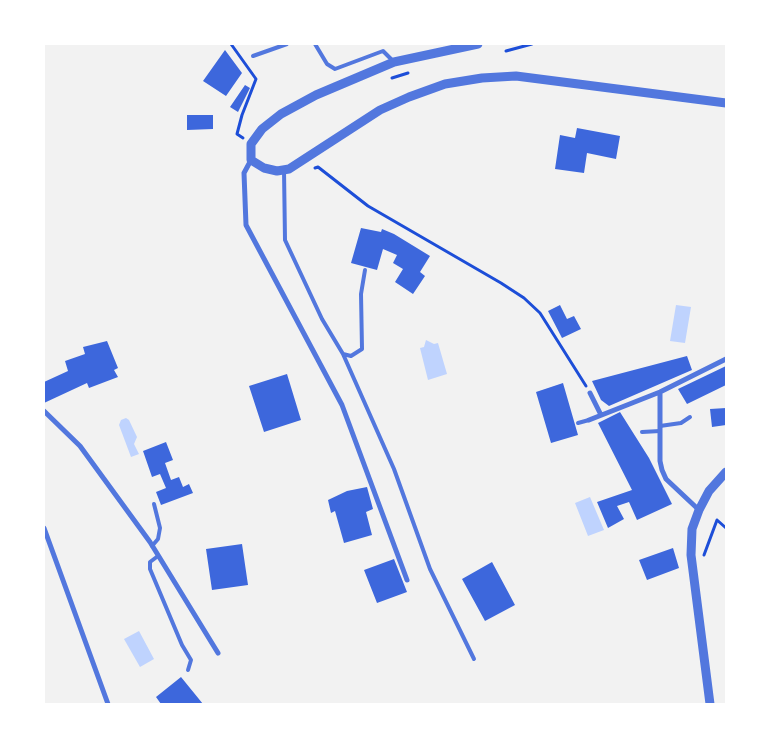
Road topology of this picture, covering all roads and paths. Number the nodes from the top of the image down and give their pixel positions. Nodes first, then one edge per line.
1 (231, 44) edge
2 (287, 44) edge
3 (315, 44) edge
4 (478, 44) edge
5 (532, 44) edge
6 (506, 50) dead end
7 (253, 56) dead end
8 (394, 62) junction
9 (726, 103) edge
10 (237, 134) dead end
11 (251, 160) junction
12 (300, 164) junction
13 (284, 170) junction
14 (364, 270) dead end
15 (343, 354) junction
16 (726, 358) edge
17 (660, 392) junction
18 (590, 393) joint
19 (44, 411) edge
20 (600, 415) junction
21 (690, 417) dead end
22 (589, 420) joint
23 (578, 422) dead end
24 (660, 428) junction
25 (642, 432) dead end
26 (726, 472) edge
27 (154, 504) dead end
28 (699, 510) junction
29 (44, 528) edge
30 (726, 528) edge
31 (152, 546) junction
32 (691, 555) junction
33 (158, 556) junction
34 (407, 580) dead end
35 (218, 653) dead end
36 (474, 659) dead end
37 (188, 670) dead end
38 (108, 704) edge
39 (710, 704) edge

1 - 10 path
2 - 7 lane
3 - 8 lane
4 - 8 street
5 - 6 path
8 - 11 street
9 - 12 street
11 - 13 street
11 - 34 street
12 - 13 street
12 - 18 path
13 - 15 lane
14 - 15 lane
15 - 36 lane
16 - 17 street
17 - 20 street
17 - 24 street
18 - 20 street
19 - 31 street
20 - 22 street
21 - 24 lane
22 - 23 lane
24 - 25 lane
24 - 28 street
26 - 28 street
27 - 31 lane
28 - 32 street
29 - 38 street
30 - 32 path
31 - 33 street
32 - 39 street
33 - 35 street
33 - 37 lane

